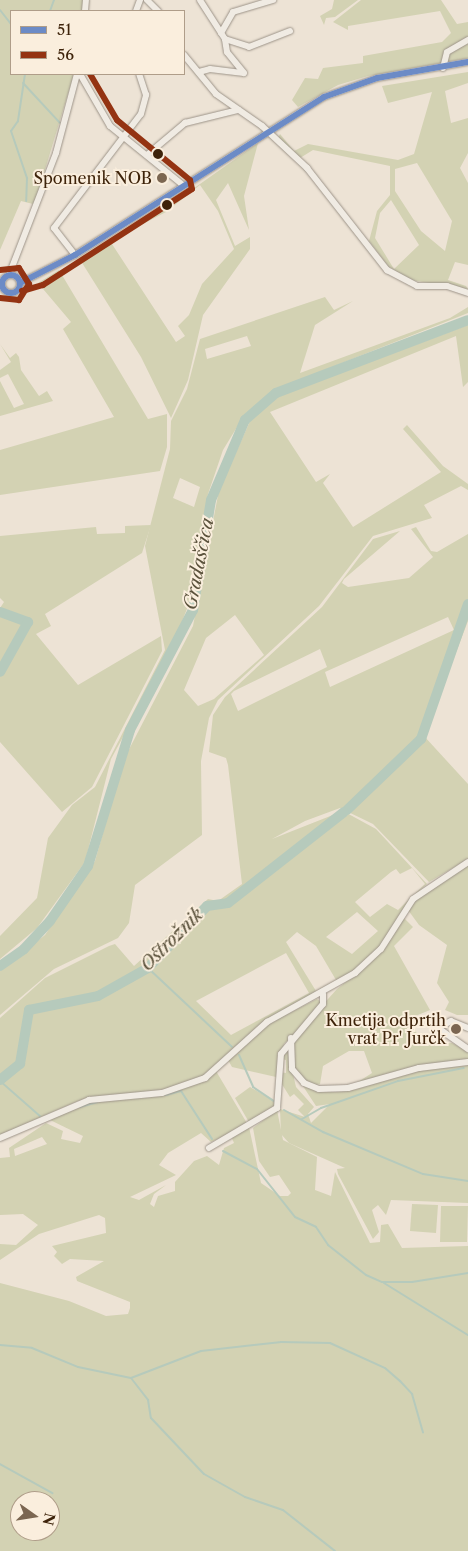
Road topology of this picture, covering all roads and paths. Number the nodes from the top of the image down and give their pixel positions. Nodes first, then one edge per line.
1 (147, 0) edge
2 (200, 0) edge
3 (273, 0) edge
4 (157, 10) edge
5 (290, 31) dead end
6 (223, 36) junction
7 (468, 40) edge
8 (185, 56) edge
9 (468, 62) edge
10 (443, 68) junction
11 (199, 72) junction
12 (79, 75) edge
13 (80, 75) edge
14 (139, 75) edge
15 (238, 110) junction
16 (268, 132) junction
17 (123, 140) junction
18 (147, 155) junction
19 (184, 186) junction
20 (75, 255) junction
21 (9, 275) junction
22 (20, 283) junction
23 (2, 293) edge
24 (468, 293) edge
25 (468, 862) edge
26 (324, 994) junction
27 (468, 1028) edge
28 (291, 1038) junction
29 (468, 1049) edge
30 (468, 1062) edge
31 (0, 1138) edge
32 (209, 1148) dead end

1 - 4 street
2 - 6 street
3 - 6 street
5 - 6 street
6 - 11 street
7 - 10 street
8 - 11 street
9 - 10 street
10 - 16 street
11 - 15 street
12 - 21 street
13 - 17 street
14 - 17 street
15 - 16 street
15 - 18 street
16 - 19 street
16 - 24 street
17 - 18 street
17 - 20 street
18 - 19 street
19 - 20 street
20 - 22 street
21 - 22 street
21 - 23 street
22 - 23 street
25 - 26 street
26 - 28 street
26 - 31 street
27 - 29 street
28 - 30 street
28 - 32 street

